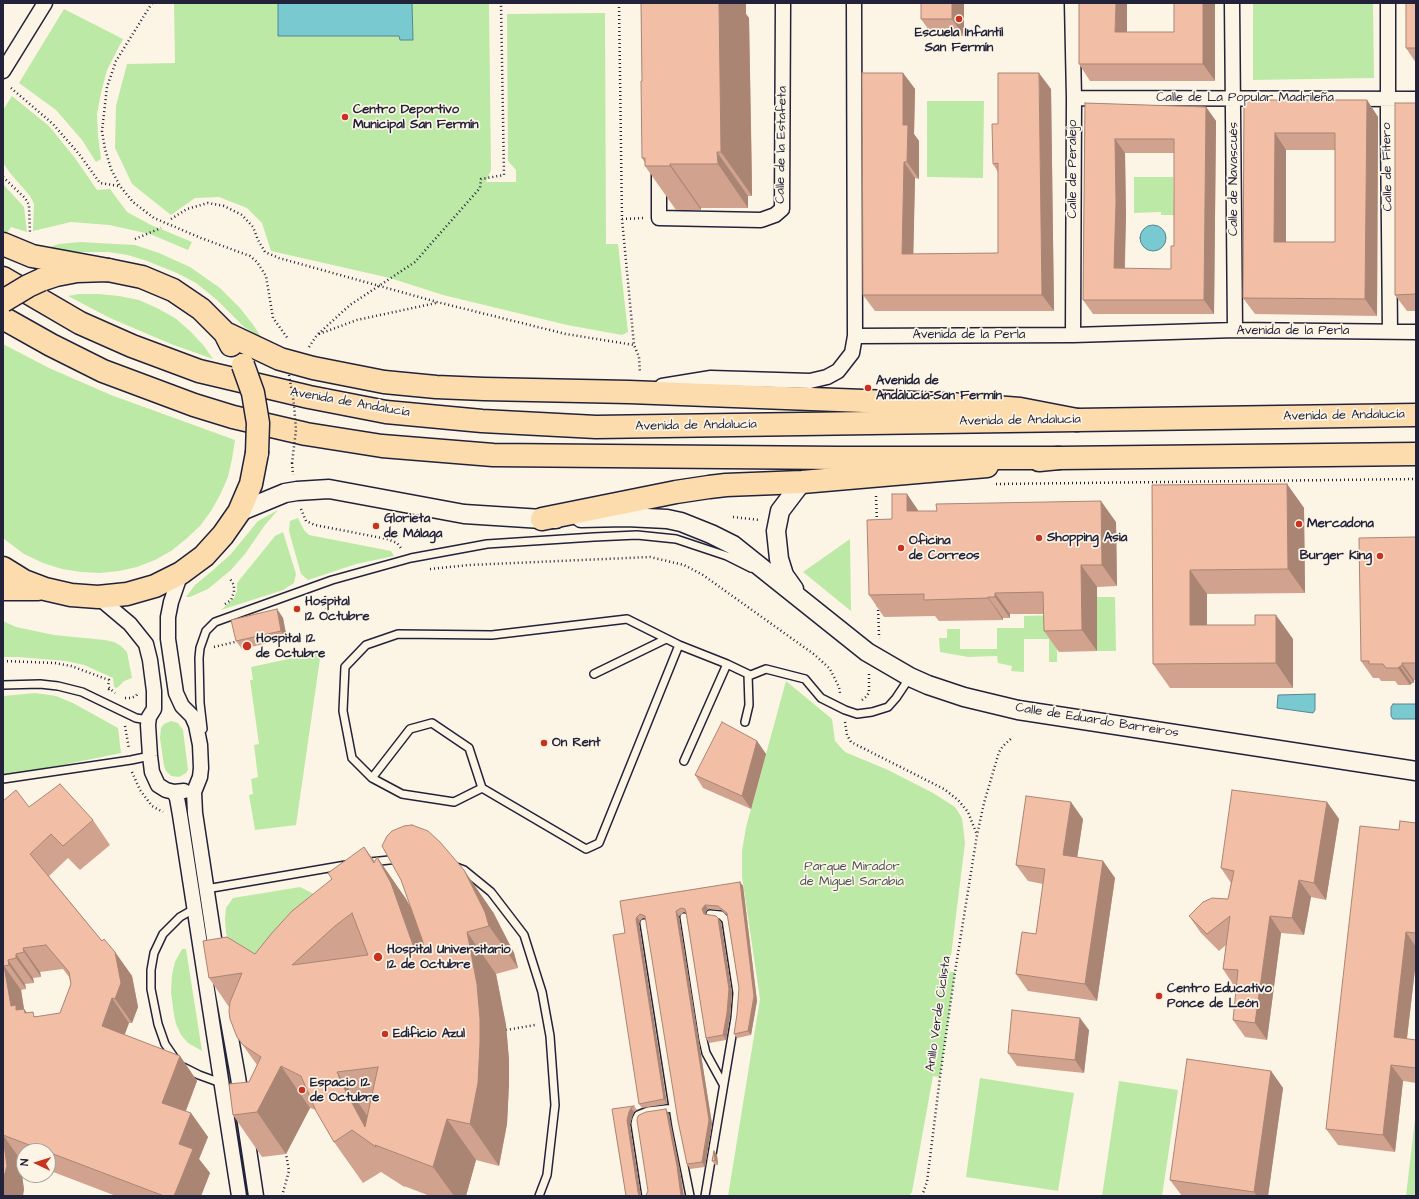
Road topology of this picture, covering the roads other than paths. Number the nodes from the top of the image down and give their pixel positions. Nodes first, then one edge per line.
1 (45, 3) edge
2 (783, 3) edge
3 (854, 3) edge
4 (1072, 3) edge
5 (1232, 3) edge
6 (1388, 3) edge
7 (3, 71) edge
8 (1074, 98) junction
9 (1234, 98) junction
10 (1416, 98) edge
11 (1388, 99) junction
12 (659, 154) edge
13 (3, 244) edge
14 (108, 270) junction
15 (3, 278) edge
16 (3, 301) edge
17 (3, 318) edge
18 (1235, 330) junction
19 (1390, 331) junction
20 (1416, 332) edge
21 (224, 333) junction
22 (1074, 335) junction
23 (855, 336) junction
24 (635, 383) junction
25 (1416, 415) edge
26 (1077, 420) junction
27 (1416, 454) edge
28 (1059, 458) junction
29 (802, 482) junction
30 (239, 512) junction
31 (542, 519) junction
32 (181, 573) junction
33 (4, 574) edge
34 (773, 577) junction
35 (98, 597) junction
36 (804, 602) junction
37 (666, 639) junction
38 (678, 645) junction
39 (727, 664) junction
40 (594, 674) dead end
41 (748, 674) junction
42 (910, 677) junction
43 (3, 685) edge
44 (182, 706) junction
45 (152, 713) junction
46 (745, 722) dead end
47 (200, 745) junction
48 (150, 756) junction
49 (684, 761) dead end
50 (1416, 772) edge
51 (372, 778) junction
52 (3, 779) edge
53 (196, 784) junction
54 (3, 787) edge
55 (482, 788) junction
56 (174, 792) junction
57 (405, 858) edge
58 (390, 859) junction
59 (366, 862) edge
60 (351, 864) edge
61 (450, 865) edge
62 (395, 869) edge
63 (206, 886) junction
64 (194, 909) junction
65 (710, 914) edge
66 (684, 917) dead end
67 (644, 923) edge
68 (221, 1083) junction
69 (723, 1084) junction
70 (674, 1108) junction
71 (239, 1196) edge
72 (256, 1196) edge
73 (539, 1196) edge
74 (646, 1196) edge
75 (690, 1196) edge
76 (705, 1196) edge

1 - 7 street
2 - 12 street, Calle de la Estafeta
3 - 23 street
4 - 8 street, Calle de Peralejo
5 - 9 street, Calle de Navascués
6 - 11 street, Calle de Fitero
8 - 9 street, Calle de La Popular Madrileña
8 - 22 street, Calle de Peralejo
9 - 11 street, Calle de La Popular Madrileña
9 - 18 street, Calle de Navascués
10 - 11 street, Calle de La Popular Madrileña
11 - 19 street, Calle de Fitero
13 - 14 main road
14 - 16 main road, bridge
14 - 21 main road
15 - 26 main road, Avenida de Andalucía
17 - 28 main road
18 - 19 street, Avenida de la Perla
18 - 22 street, Avenida de la Perla
19 - 20 street, Avenida de la Perla
21 - 24 main road
21 - 30 main road, bridge
22 - 23 street, Avenida de la Perla
23 - 24 street
24 - 26 main road
25 - 26 main road, Avenida de Andalucía
27 - 28 main road
28 - 29 main road
29 - 31 main road
29 - 36 street
30 - 31 street
30 - 32 main road
31 - 34 street
32 - 35 main road
32 - 44 street
33 - 35 main road
34 - 36 street
34 - 47 lane
35 - 45 street
36 - 42 street, Calle de Eduardo Barreiros
37 - 38 lane
37 - 40 lane
37 - 51 lane
38 - 39 lane
38 - 55 lane
39 - 41 lane
39 - 49 lane
41 - 42 lane
41 - 46 lane
42 - 50 street, Calle de Eduardo Barreiros
43 - 45 lane
44 - 45 street
44 - 47 street
45 - 48 street
47 - 53 street
48 - 52 lane
48 - 56 street
51 - 55 lane
51 - 55 lane
52 - 54 lane
53 - 56 street
53 - 63 street
56 - 64 street
57 - 58 lane
58 - 59 lane
58 - 62 lane
60 - 63 lane
61 - 73 lane
63 - 72 street
64 - 68 street
64 - 68 lane
65 - 69 lane
66 - 69 lane
67 - 70 lane
68 - 71 street
69 - 76 lane
70 - 74 lane
70 - 75 lane

